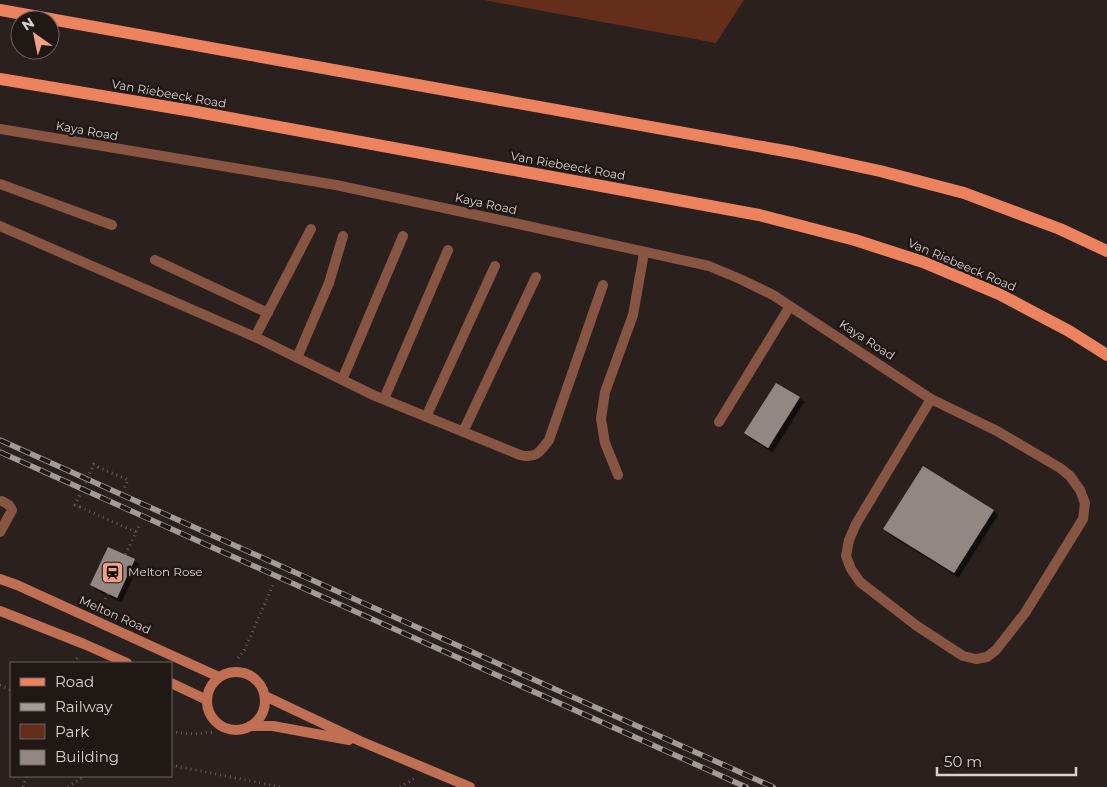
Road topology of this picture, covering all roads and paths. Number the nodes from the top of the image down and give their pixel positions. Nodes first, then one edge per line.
1 (0, 10) edge
2 (0, 79) edge
3 (0, 129) edge
4 (0, 184) edge
5 (112, 225) dead end
6 (0, 226) edge
7 (311, 229) dead end
8 (343, 236) dead end
9 (403, 236) dead end
10 (448, 250) dead end
11 (1107, 251) edge
12 (644, 253) junction
13 (155, 260) dead end
14 (495, 266) dead end
15 (536, 276) dead end
16 (603, 285) dead end
17 (790, 306) junction
18 (268, 313) junction
19 (255, 337) junction
20 (1107, 355) edge
21 (297, 358) junction
22 (342, 380) junction
23 (384, 399) junction
24 (931, 399) junction
25 (426, 417) junction
26 (719, 422) dead end
27 (463, 432) junction
28 (618, 475) dead end
29 (124, 489) dead end
30 (2, 501) dead end
31 (140, 524) dead end
32 (1, 527) edge
33 (136, 532) junction
34 (125, 555) dead end
35 (0, 579) edge
36 (274, 583) dead end
37 (108, 593) dead end
38 (0, 611) edge
39 (98, 613) dead end
40 (238, 658) dead end
41 (125, 662) edge
42 (219, 677) junction
43 (172, 683) edge
44 (265, 696) junction
45 (207, 700) junction
46 (250, 726) junction
47 (172, 732) edge
48 (214, 732) dead end
49 (360, 741) junction
50 (172, 765) edge
51 (83, 777) edge
52 (415, 778) dead end
53 (68, 787) edge
54 (281, 787) edge
55 (400, 787) edge
56 (470, 787) edge

1 - 11 main road
2 - 20 main road, Van Riebeeck Road
3 - 12 lane, Kaya Road
4 - 5 lane
6 - 19 lane
7 - 18 lane
8 - 21 lane
9 - 22 lane
10 - 23 lane
12 - 17 lane, Kaya Road
12 - 28 lane
13 - 18 lane
14 - 25 lane
15 - 27 lane
16 - 27 lane
17 - 24 lane, Kaya Road
17 - 26 lane
18 - 19 lane
19 - 21 lane
21 - 22 lane
22 - 23 lane
23 - 25 lane
24 - 24 lane, Kaya Road
25 - 27 lane
29 - 33 path, bridge
30 - 32 lane
31 - 33 path
33 - 34 path
35 - 42 street, Melton Road
36 - 40 path
37 - 39 path
38 - 41 street
42 - 44 street
42 - 45 street
43 - 45 street
44 - 46 street
44 - 49 street
45 - 46 street
46 - 49 street
47 - 48 path
49 - 56 street
50 - 54 path
51 - 53 path
52 - 55 path

